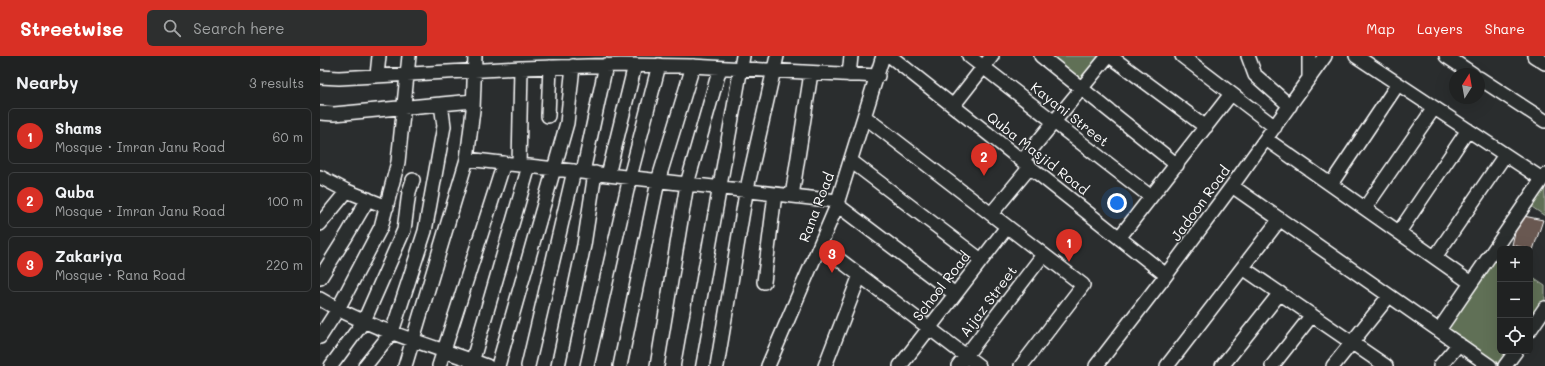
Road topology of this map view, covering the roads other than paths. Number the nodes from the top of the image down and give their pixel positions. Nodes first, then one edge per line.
1 (379, 56) edge
2 (409, 56) edge
3 (475, 56) edge
4 (777, 56) edge
5 (851, 56) edge
6 (883, 56) edge
7 (890, 56) edge
8 (969, 56) edge
9 (992, 56) edge
10 (1041, 56) edge
11 (1109, 56) edge
12 (1182, 56) edge
13 (1248, 56) edge
14 (1309, 56) edge
15 (1325, 56) edge
16 (1356, 56) edge
17 (1446, 56) edge
18 (1534, 56) edge
19 (742, 62) edge
20 (692, 63) edge
21 (1545, 63) edge
22 (606, 65) junction
23 (635, 65) junction
24 (659, 65) junction
25 (573, 66) junction
26 (550, 67) junction
27 (984, 67) junction
28 (521, 68) junction
29 (720, 68) junction
30 (1464, 68) edge
31 (476, 70) junction
32 (774, 71) junction
33 (811, 73) junction
34 (406, 74) junction
35 (376, 75) junction
36 (849, 75) junction
37 (878, 76) junction
38 (320, 77) edge
39 (1309, 77) junction
40 (1485, 82) edge
41 (1398, 84) junction
42 (1082, 88) junction
43 (1232, 94) junction
44 (473, 101) junction
45 (441, 104) junction
46 (953, 106) junction
47 (1290, 106) junction
48 (404, 108) junction
49 (1434, 108) junction
50 (320, 113) edge
51 (548, 116) dead end
52 (865, 117) junction
53 (1545, 121) edge
54 (1054, 122) junction
55 (1206, 126) junction
56 (1275, 127) junction
57 (1468, 130) junction
58 (1266, 139) junction
59 (1505, 155) junction
60 (467, 159) junction
61 (851, 160) junction
62 (504, 163) junction
63 (1026, 164) junction
64 (524, 165) junction
65 (1177, 165) junction
66 (555, 169) junction
67 (590, 173) junction
68 (320, 176) edge
69 (630, 177) junction
70 (1544, 177) edge
71 (413, 180) dead end
72 (658, 181) junction
73 (687, 184) junction
74 (1330, 184) junction
75 (1232, 186) junction
76 (720, 188) junction
77 (347, 191) junction
78 (746, 191) junction
79 (776, 194) junction
80 (792, 196) junction
81 (1151, 197) junction
82 (368, 199) junction
83 (837, 203) junction
84 (387, 207) junction
85 (1364, 208) junction
86 (407, 209) junction
87 (428, 211) junction
88 (991, 214) junction
89 (1280, 220) junction
90 (320, 224) edge
91 (1008, 227) junction
92 (1399, 232) junction
93 (1119, 238) junction
94 (820, 244) junction
95 (1043, 255) junction
96 (1435, 257) junction
97 (981, 260) junction
98 (1243, 268) junction
99 (860, 275) junction
100 (1166, 275) junction
101 (320, 278) edge
102 (764, 282) dead end
103 (1472, 283) junction
104 (1280, 293) junction
105 (955, 294) junction
106 (1390, 296) junction
107 (320, 299) edge
108 (1545, 308) edge
109 (338, 309) junction
110 (1312, 315) junction
111 (364, 321) junction
112 (1537, 327) edge
113 (929, 328) junction
114 (1439, 330) junction
115 (392, 332) junction
116 (320, 337) edge
117 (414, 340) junction
118 (1352, 342) junction
119 (1459, 344) junction
120 (444, 350) junction
121 (1514, 354) edge
122 (962, 361) edge
123 (472, 363) edge
124 (331, 366) edge
125 (365, 366) edge
126 (405, 366) edge
127 (439, 366) edge
128 (487, 366) edge
129 (498, 366) edge
130 (528, 366) edge
131 (558, 366) edge
132 (587, 366) edge
133 (620, 366) edge
134 (656, 366) edge
135 (688, 366) edge
136 (717, 366) edge
137 (768, 366) edge
138 (825, 366) edge
139 (900, 366) edge
140 (979, 366) edge
141 (1021, 366) edge
142 (1096, 366) edge
143 (1167, 366) edge
144 (1222, 366) edge
145 (1272, 366) edge
146 (1333, 366) edge
147 (1386, 366) edge
148 (1440, 366) edge
149 (1490, 366) edge
150 (1506, 366) edge

1 - 35 street
2 - 34 street
3 - 31 street
4 - 32 street
5 - 36 street
6 - 37 street, Rana Road
7 - 46 street, Quba Masjid Road
8 - 27 street, Kayani Street
9 - 27 street
10 - 42 street
11 - 42 street
11 - 55 street
12 - 43 street
13 - 47 street
14 - 39 street
15 - 39 street, Jadoon Road
16 - 41 street
17 - 30 street
18 - 21 street
19 - 29 street
19 - 32 street
19 - 76 street
20 - 24 street
20 - 29 street
20 - 72 street
22 - 23 street
22 - 25 street
22 - 67 street
23 - 24 street
23 - 67 street
24 - 69 street
25 - 26 street
25 - 66 street
26 - 28 street
26 - 51 street
27 - 46 street
27 - 54 street, Kayani Street
28 - 31 street
28 - 64 street
29 - 73 street
31 - 34 street
31 - 44 street
32 - 33 street
32 - 78 street
33 - 36 street
33 - 80 street
34 - 35 street
34 - 48 street
35 - 38 street
36 - 37 street
37 - 52 street, Rana Road
39 - 47 street, Jadoon Road
40 - 53 street
41 - 49 street
41 - 74 street
42 - 54 street
42 - 65 street
43 - 55 street
43 - 56 street
44 - 45 street
44 - 60 street
45 - 48 street
45 - 87 street
46 - 63 street, Quba Masjid Road
47 - 56 street, Jadoon Road
48 - 50 street
48 - 84 street
49 - 57 street
49 - 85 street
52 - 61 street, Rana Road
52 - 88 street
54 - 63 street
54 - 81 street, Kayani Street
55 - 65 street
56 - 58 street, Jadoon Road
57 - 59 street
57 - 92 street
58 - 74 street
58 - 75 street, Jadoon Road
59 - 70 street
59 - 96 street
60 - 62 street
60 - 117 street
61 - 83 street, Rana Road
61 - 97 street
62 - 64 street
62 - 120 street
63 - 88 street
63 - 93 street, Quba Masjid Road
64 - 66 street
64 - 123 street
65 - 81 street
66 - 67 street
66 - 129 street
67 - 69 street
67 - 130 street
67 - 131 street
68 - 77 street
69 - 72 street
69 - 132 street
70 - 103 street
71 - 86 street
72 - 73 street
72 - 133 street
73 - 76 street
73 - 134 street
74 - 85 street
75 - 89 street
75 - 100 street, Jadoon Road
76 - 78 street
76 - 135 street
77 - 82 street
77 - 90 street
78 - 79 street
78 - 136 street
79 - 80 street
79 - 102 street
80 - 83 street
81 - 93 street
82 - 84 street
82 - 101 street
83 - 94 street, Rana Road
83 - 105 street
84 - 109 street
85 - 92 street
86 - 87 street
86 - 111 street
87 - 115 street
88 - 91 street
89 - 98 street
89 - 106 street
91 - 95 street
91 - 97 street, School Road
92 - 96 street
93 - 100 street, Quba Masjid Road
94 - 99 street
94 - 137 street, Rana Road
95 - 122 street, Aijaz Street
95 - 141 street
96 - 103 street
97 - 105 street, School Road
98 - 104 street
98 - 143 street
99 - 113 street
99 - 138 street
100 - 142 street, Jadoon Road
103 - 114 street
104 - 110 street
104 - 144 street
105 - 113 street, School Road
106 - 114 street
106 - 118 street
107 - 109 street
108 - 112 street
109 - 111 street
109 - 116 street
110 - 118 street
110 - 145 street
111 - 115 street
111 - 124 street
113 - 122 street
113 - 139 street, School Road
114 - 119 street
115 - 117 street
115 - 125 street
117 - 120 street
117 - 126 street
118 - 146 street
118 - 147 street
119 - 148 street
119 - 149 street
120 - 123 street
120 - 127 street
121 - 150 street
122 - 140 street
123 - 128 street

